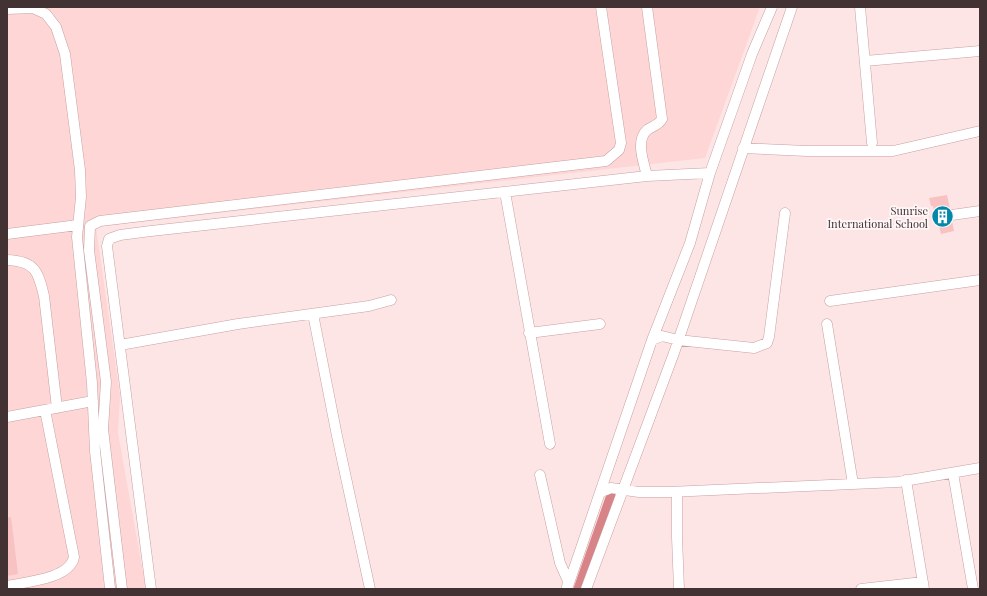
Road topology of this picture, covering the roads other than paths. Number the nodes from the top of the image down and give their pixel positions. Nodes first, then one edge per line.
1 (601, 7) edge
2 (647, 7) edge
3 (772, 7) edge
4 (792, 7) edge
5 (860, 7) edge
6 (7, 9) edge
7 (980, 51) edge
8 (865, 61) junction
9 (980, 131) edge
10 (872, 143) dead end
11 (743, 148) junction
12 (710, 173) junction
13 (647, 176) junction
14 (505, 192) junction
15 (980, 210) edge
16 (785, 213) dead end
17 (952, 215) dead end
18 (78, 226) junction
19 (7, 234) edge
20 (7, 260) edge
21 (980, 280) edge
22 (391, 300) dead end
23 (830, 301) dead end
24 (313, 314) junction
25 (600, 324) dead end
26 (826, 324) dead end
27 (529, 333) junction
28 (652, 340) junction
29 (676, 340) junction
30 (120, 345) junction
31 (93, 401) junction
32 (57, 408) junction
33 (45, 410) junction
34 (7, 417) edge
35 (550, 444) dead end
36 (980, 468) edge
37 (953, 473) junction
38 (540, 475) dead end
39 (906, 480) junction
40 (853, 484) junction
41 (617, 490) junction
42 (601, 492) junction
43 (677, 492) junction
44 (7, 586) edge
45 (924, 586) edge
46 (110, 588) edge
47 (122, 589) edge
48 (151, 589) edge
49 (370, 589) edge
50 (567, 589) edge
51 (586, 589) edge
52 (679, 589) edge
53 (861, 589) edge
54 (973, 589) edge

1 - 47 street
2 - 13 street
3 - 12 street
4 - 11 street
5 - 8 street
6 - 18 street
7 - 8 street
8 - 10 street
9 - 11 street
11 - 29 street
12 - 13 street
12 - 28 street
13 - 14 street
14 - 27 street
14 - 30 street
15 - 17 street
16 - 29 street
18 - 19 street
18 - 31 street
20 - 32 street
21 - 23 street
22 - 24 street
24 - 30 street
24 - 49 street
25 - 27 street
26 - 40 street
27 - 35 street
28 - 29 street
28 - 42 street
29 - 41 street
30 - 48 street
31 - 32 street
31 - 46 street
32 - 33 street
33 - 34 street
33 - 44 street
36 - 37 street
37 - 39 street
37 - 54 street
38 - 50 street
39 - 40 street
39 - 45 street
40 - 43 street
41 - 42 street
41 - 43 street
41 - 51 street
42 - 50 street
43 - 52 street
45 - 53 street

